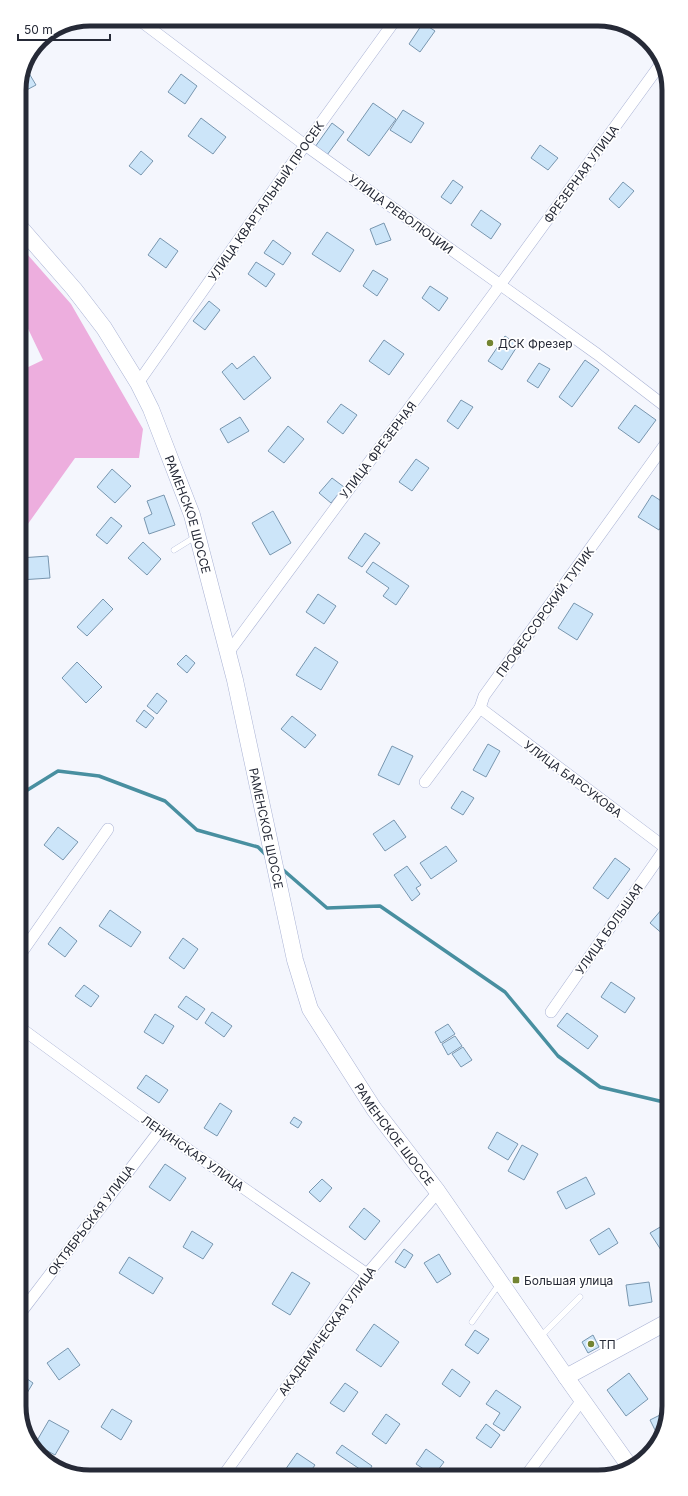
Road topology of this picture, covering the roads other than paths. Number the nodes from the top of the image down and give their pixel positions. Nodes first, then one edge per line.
1 (147, 26) edge
2 (391, 26) edge
3 (658, 67) edge
4 (305, 145) junction
5 (26, 234) edge
6 (500, 285) junction
7 (138, 383) junction
8 (662, 404) edge
9 (662, 449) edge
10 (197, 536) junction
11 (174, 550) dead end
12 (228, 653) junction
13 (480, 708) junction
14 (425, 782) dead end
15 (108, 829) dead end
16 (662, 844) edge
17 (662, 855) edge
18 (26, 946) edge
19 (551, 1012) dead end
20 (26, 1031) edge
21 (160, 1130) junction
22 (438, 1192) junction
23 (366, 1274) junction
24 (501, 1281) junction
25 (580, 1297) dead end
26 (26, 1306) edge
27 (472, 1322) dead end
28 (662, 1325) edge
29 (539, 1338) junction
30 (566, 1377) junction
31 (582, 1400) junction
32 (627, 1463) edge
33 (227, 1470) edge
34 (530, 1470) edge

1 - 4 street, УЛИЦА РЕВОЛЮЦИИ
2 - 4 street, УЛИЦА КВАРТАЛЬНЫЙ ПРОСЕК
3 - 6 street, ФРЕЗЕРНАЯ УЛИЦА
4 - 6 street, УЛИЦА РЕВОЛЮЦИИ
4 - 7 street, УЛИЦА КВАРТАЛЬНЫЙ ПРОСЕК
5 - 7 main road, РАМЕНСКОЕ ШОССЕ
6 - 8 street, УЛИЦА РЕВОЛЮЦИИ
6 - 12 street, УЛИЦА ФРЕЗЕРНАЯ
7 - 10 main road, РАМЕНСКОЕ ШОССЕ
9 - 13 street, ПРОФЕССОРСКИЙ ТУПИК
10 - 11 lane
10 - 12 main road, РАМЕНСКОЕ ШОССЕ
12 - 22 main road, РАМЕНСКОЕ ШОССЕ
13 - 14 street, ПРОФЕССОРСКИЙ ТУПИК
13 - 16 street, УЛИЦА БАРСУКОВА
15 - 18 street
17 - 19 street, УЛИЦА БОЛЬШАЯ
20 - 21 street, ЛЕНИНСКАЯ УЛИЦА
21 - 23 street, ЛЕНИНСКАЯ УЛИЦА
21 - 26 street, ОКТЯБРЬСКАЯ УЛИЦА
22 - 23 street, АКАДЕМИЧЕСКАЯ УЛИЦА
22 - 24 main road, РАМЕНСКОЕ ШОССЕ
23 - 33 street, АКАДЕМИЧЕСКАЯ УЛИЦА
24 - 27 lane
24 - 29 main road, РАМЕНСКОЕ ШОССЕ
25 - 29 lane
28 - 30 main road
29 - 30 main road, РАМЕНСКОЕ ШОССЕ
30 - 31 main road, РАМЕНСКОЕ ШОССЕ
31 - 32 main road, РАМЕНСКОЕ ШОССЕ
31 - 34 street

